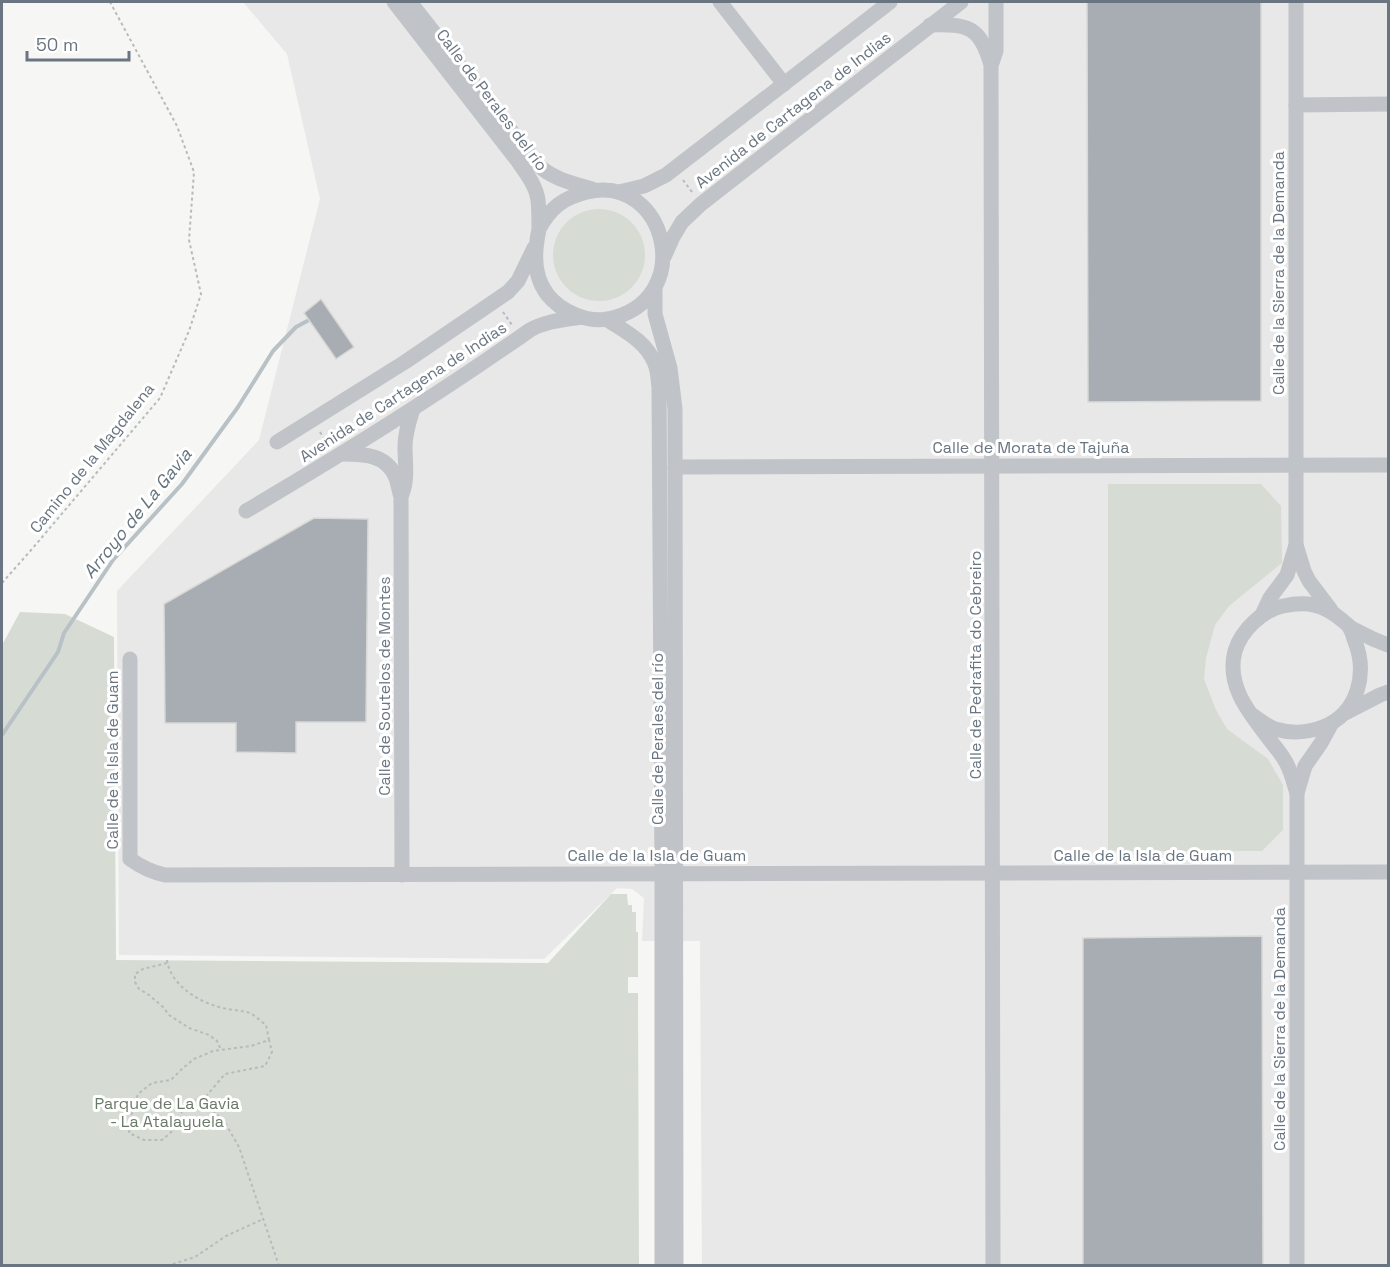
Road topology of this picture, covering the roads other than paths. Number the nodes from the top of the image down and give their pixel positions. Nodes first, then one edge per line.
1 (394, 2) edge
2 (410, 2) edge
3 (720, 2) edge
4 (890, 2) edge
5 (961, 2) edge
6 (996, 2) edge
7 (1296, 2) edge
8 (930, 25) junction
9 (991, 65) junction
10 (784, 84) junction
11 (1389, 104) edge
12 (1296, 105) junction
13 (595, 190) junction
14 (619, 192) junction
15 (538, 236) junction
16 (663, 260) junction
17 (655, 288) junction
18 (584, 317) junction
19 (606, 319) junction
20 (413, 409) junction
21 (277, 442) dead end
22 (336, 451) junction
23 (1296, 465) junction
24 (1389, 465) edge
25 (675, 466) junction
26 (992, 466) junction
27 (401, 497) junction
28 (246, 511) dead end
29 (1296, 545) junction
30 (1331, 611) junction
31 (1262, 615) junction
32 (1349, 627) junction
33 (1389, 645) edge
34 (130, 659) dead end
35 (1389, 692) edge
36 (1344, 713) junction
37 (1251, 714) junction
38 (1332, 723) junction
39 (1297, 793) junction
40 (1389, 872) edge
41 (668, 873) junction
42 (993, 873) junction
43 (1297, 873) junction
44 (402, 875) junction
45 (662, 1266) edge
46 (676, 1266) edge
47 (993, 1266) edge
48 (1297, 1266) edge

1 - 15 street, Calle de Perales del río
2 - 13 street, Calle de Perales del río
3 - 10 street
4 - 10 street, Avenida de Cartagena de Indias
5 - 8 street, Avenida de Cartagena de Indias
6 - 9 street, Calle de Pedrafita do Cebreiro
7 - 12 street, Calle de la Sierra de la Demanda
8 - 9 street, Calle de Pedrafita do Cebreiro
8 - 16 street, Avenida de Cartagena de Indias
9 - 26 street, Calle de Pedrafita do Cebreiro
10 - 14 street, Avenida de Cartagena de Indias
11 - 12 street
12 - 23 street, Calle de la Sierra de la Demanda
13 - 14 street
13 - 15 street
14 - 16 street
15 - 18 street
15 - 21 street, Avenida de Cartagena de Indias
16 - 17 street
17 - 19 street
17 - 25 street, Calle de Perales del río
18 - 19 street
18 - 20 street, Avenida de Cartagena de Indias
19 - 41 street, Calle de Perales del río
20 - 22 street, Avenida de Cartagena de Indias
20 - 27 street, Calle de Soutelos de Montes
22 - 27 street, Calle de Soutelos de Montes
22 - 28 street, Avenida de Cartagena de Indias
23 - 24 street, Calle de Morata de Tajuña
23 - 26 street, Calle de Morata de Tajuña
23 - 29 street, Calle de la Sierra de la Demanda
25 - 26 street, Calle de Morata de Tajuña
25 - 41 street, Calle de Perales del río
26 - 42 street, Calle de Pedrafita do Cebreiro
27 - 44 street, Calle de Soutelos de Montes
29 - 30 street, Calle de la Sierra de la Demanda
29 - 31 street, Calle de la Sierra de la Demanda
30 - 31 street
30 - 32 street
31 - 37 street
32 - 33 street
32 - 36 street
34 - 44 street, Calle de la Isla de Guam
35 - 36 street
36 - 38 street
37 - 38 street
37 - 39 street, Calle de la Sierra de la Demanda
38 - 39 street, Calle de la Sierra de la Demanda
39 - 43 street, Calle de la Sierra de la Demanda
40 - 43 street, Calle de la Isla de Guam
41 - 42 street, Calle de la Isla de Guam
41 - 44 street, Calle de la Isla de Guam
41 - 45 street, Calle de Perales del río
41 - 46 street, Calle de Perales del río
42 - 43 street, Calle de la Isla de Guam
42 - 47 street, Calle de Pedrafita do Cebreiro
43 - 48 street, Calle de la Sierra de la Demanda

